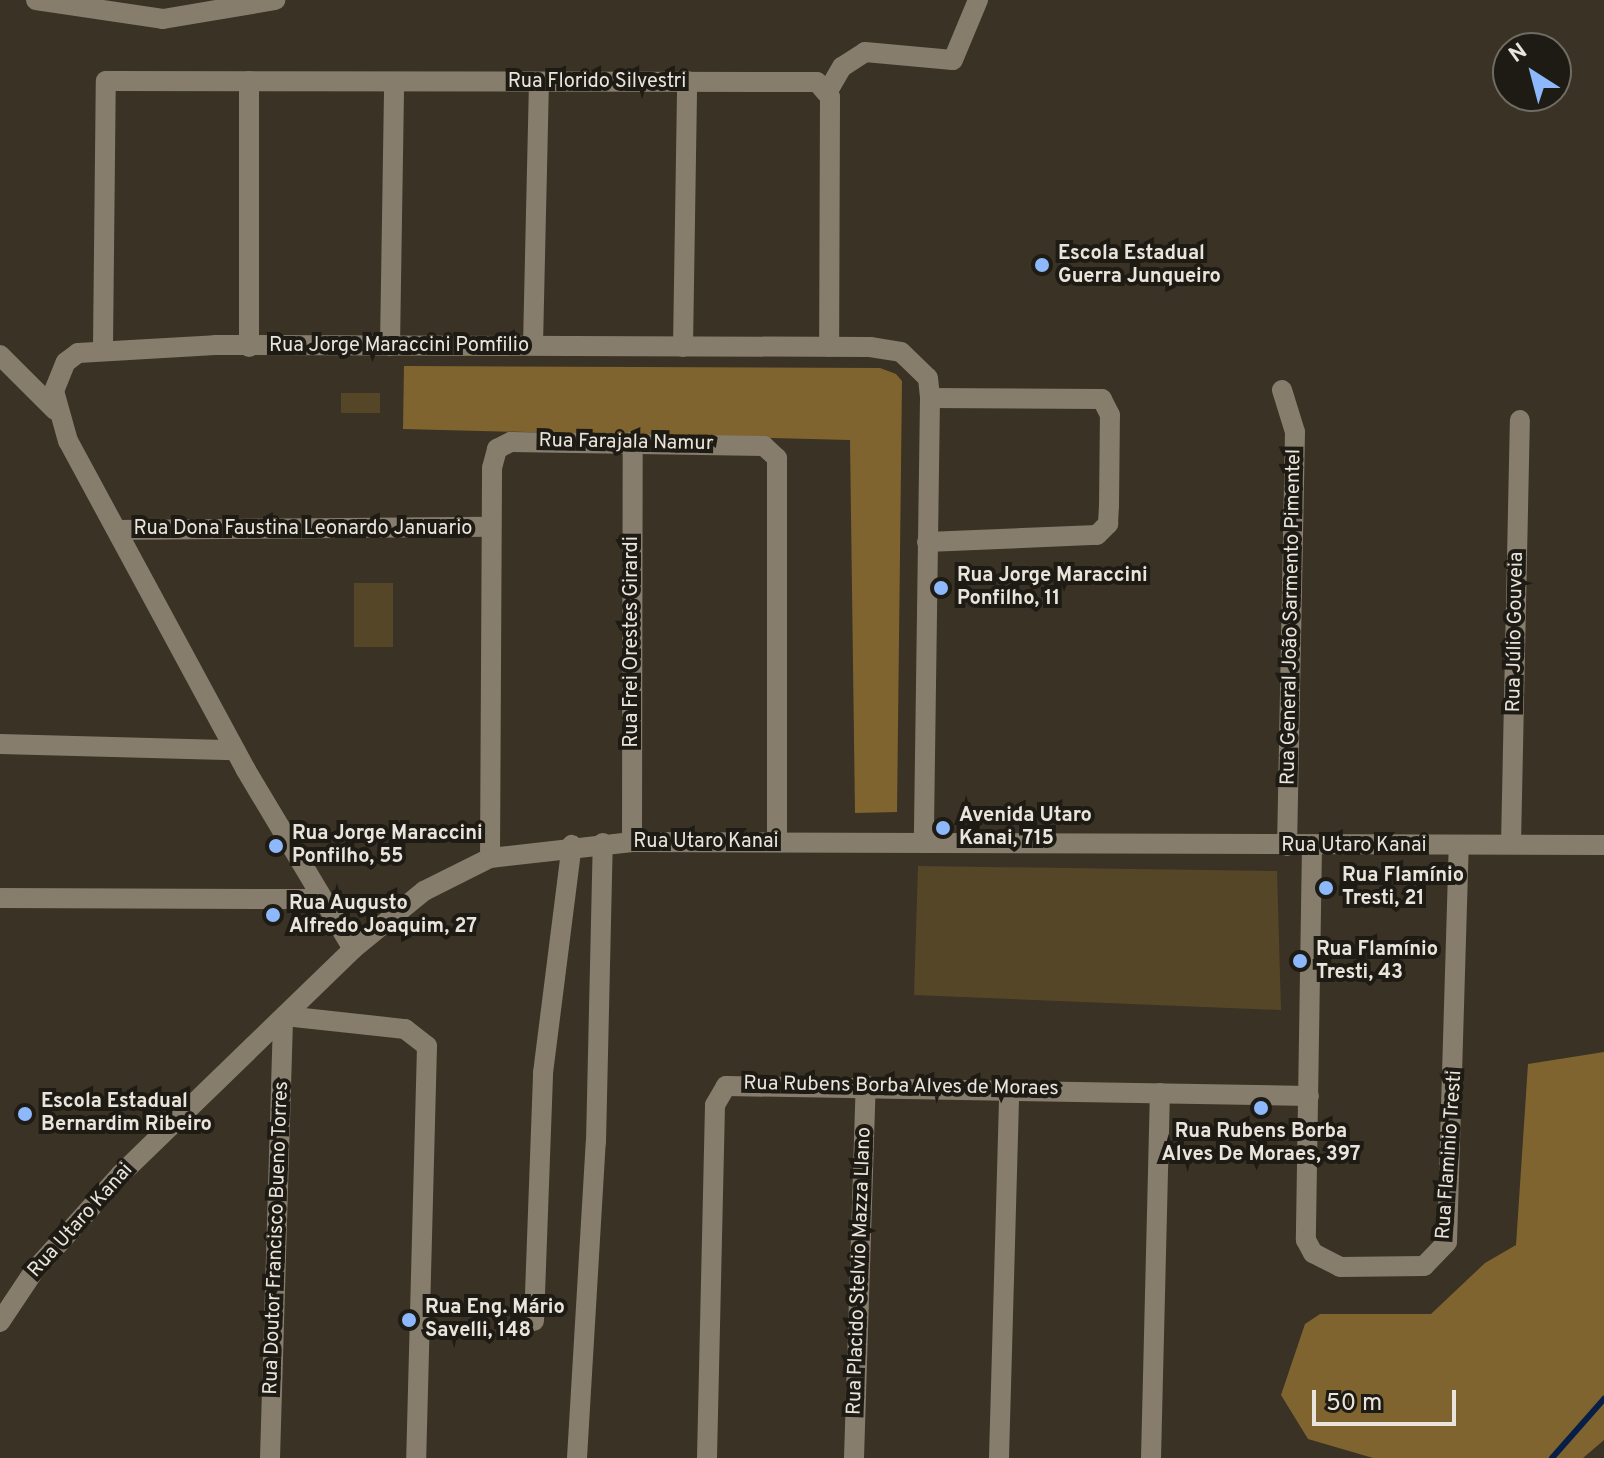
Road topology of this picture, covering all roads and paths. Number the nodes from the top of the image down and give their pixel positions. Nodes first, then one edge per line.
1 (36, 0) edge
2 (275, 0) edge
3 (978, 0) edge
4 (239, 5) edge
5 (249, 81) junction
6 (687, 81) junction
7 (394, 82) junction
8 (539, 83) junction
9 (828, 91) junction
10 (533, 345) junction
11 (390, 346) junction
12 (103, 347) junction
13 (249, 347) junction
14 (683, 347) junction
15 (829, 347) junction
16 (0, 355) edge
17 (1282, 390) dead end
18 (930, 398) junction
19 (55, 410) junction
20 (1520, 420) dead end
21 (633, 441) junction
22 (490, 527) junction
23 (117, 530) junction
24 (927, 542) junction
25 (0, 744) edge
26 (235, 750) junction
27 (632, 842) junction
28 (777, 842) junction
29 (924, 842) junction
30 (603, 843) junction
31 (1511, 844) junction
32 (572, 845) junction
33 (1604, 845) edge
34 (1287, 846) junction
35 (1312, 846) junction
36 (1459, 847) junction
37 (490, 858) junction
38 (0, 898) edge
39 (320, 899) junction
40 (353, 949) junction
41 (284, 1017) junction
42 (866, 1085) junction
43 (1009, 1089) junction
44 (1160, 1093) junction
45 (1309, 1096) junction
46 (534, 1321) dead end
47 (0, 1322) edge
48 (270, 1458) edge
49 (416, 1458) edge
50 (577, 1458) edge
51 (707, 1458) edge
52 (854, 1458) edge
53 (999, 1458) edge
54 (1151, 1458) edge

1 - 4 street
2 - 4 street
3 - 9 street
5 - 7 street, Rua Florido Silvestri
5 - 12 street, Rua Florido Silvestri
5 - 13 street
6 - 8 street, Rua Florido Silvestri
6 - 9 street, Rua Florido Silvestri
6 - 14 street
7 - 8 street, Rua Florido Silvestri
7 - 11 street
8 - 10 street
9 - 15 street
10 - 11 street, Rua Jorge Maraccini Pomfilio
10 - 14 street, Rua Jorge Maraccini Pomfilio
11 - 13 street, Rua Jorge Maraccini Pomfilio
12 - 13 street, Rua Jorge Maraccini Pomfilio
12 - 19 street, Rua Jorge Maraccini Pomfilio
14 - 15 street, Rua Jorge Maraccini Pomfilio
15 - 18 street, Rua Jorge Maraccini Pomfilio
16 - 19 street
17 - 34 street, Rua General João Sarmento Pimentel
18 - 24 street, Rua Jorge Maraccini Pomfilio
18 - 24 street
19 - 23 street
20 - 31 street, Rua Júlio Gouveia
21 - 22 street, Rua Farajala Namur
21 - 27 street, Rua Frei Orestes Girardi
21 - 28 street, Rua Farajala Namur
22 - 23 street, Rua Dona Faustina Leonardo Januario
22 - 37 street, Rua Farajala Namur
23 - 26 street
24 - 29 street, Rua Jorge Maraccini Pomfilio
25 - 26 street
26 - 39 street
27 - 28 street, Rua Utaro Kanai
27 - 30 street, Rua Utaro Kanai
28 - 29 street, Rua Utaro Kanai
29 - 34 street, Rua Utaro Kanai
30 - 32 street, Rua Utaro Kanai
30 - 50 street
31 - 33 street, Rua Utaro Kanai
31 - 36 street, Rua Utaro Kanai
32 - 37 street, Rua Utaro Kanai
32 - 46 street
34 - 35 street, Rua Utaro Kanai
35 - 36 street, Rua Utaro Kanai
35 - 45 street, Rua Flaminio Tresti
36 - 45 street, Rua Flaminio Tresti
37 - 40 street, Rua Utaro Kanai
38 - 39 street
39 - 40 street
40 - 41 street, Rua Utaro Kanai
41 - 47 street, Rua Utaro Kanai
41 - 48 street, Rua Doutor Francisco Bueno Torres
41 - 49 street
42 - 43 street, Rua Rubens Borba Alves de Moraes
42 - 51 street, Rua Rubens Borba Alves de Moraes
42 - 52 street, Rua Placido Stelvio Mazza Llano
43 - 44 street, Rua Rubens Borba Alves de Moraes
43 - 53 street
44 - 45 street, Rua Rubens Borba Alves de Moraes
44 - 54 street

